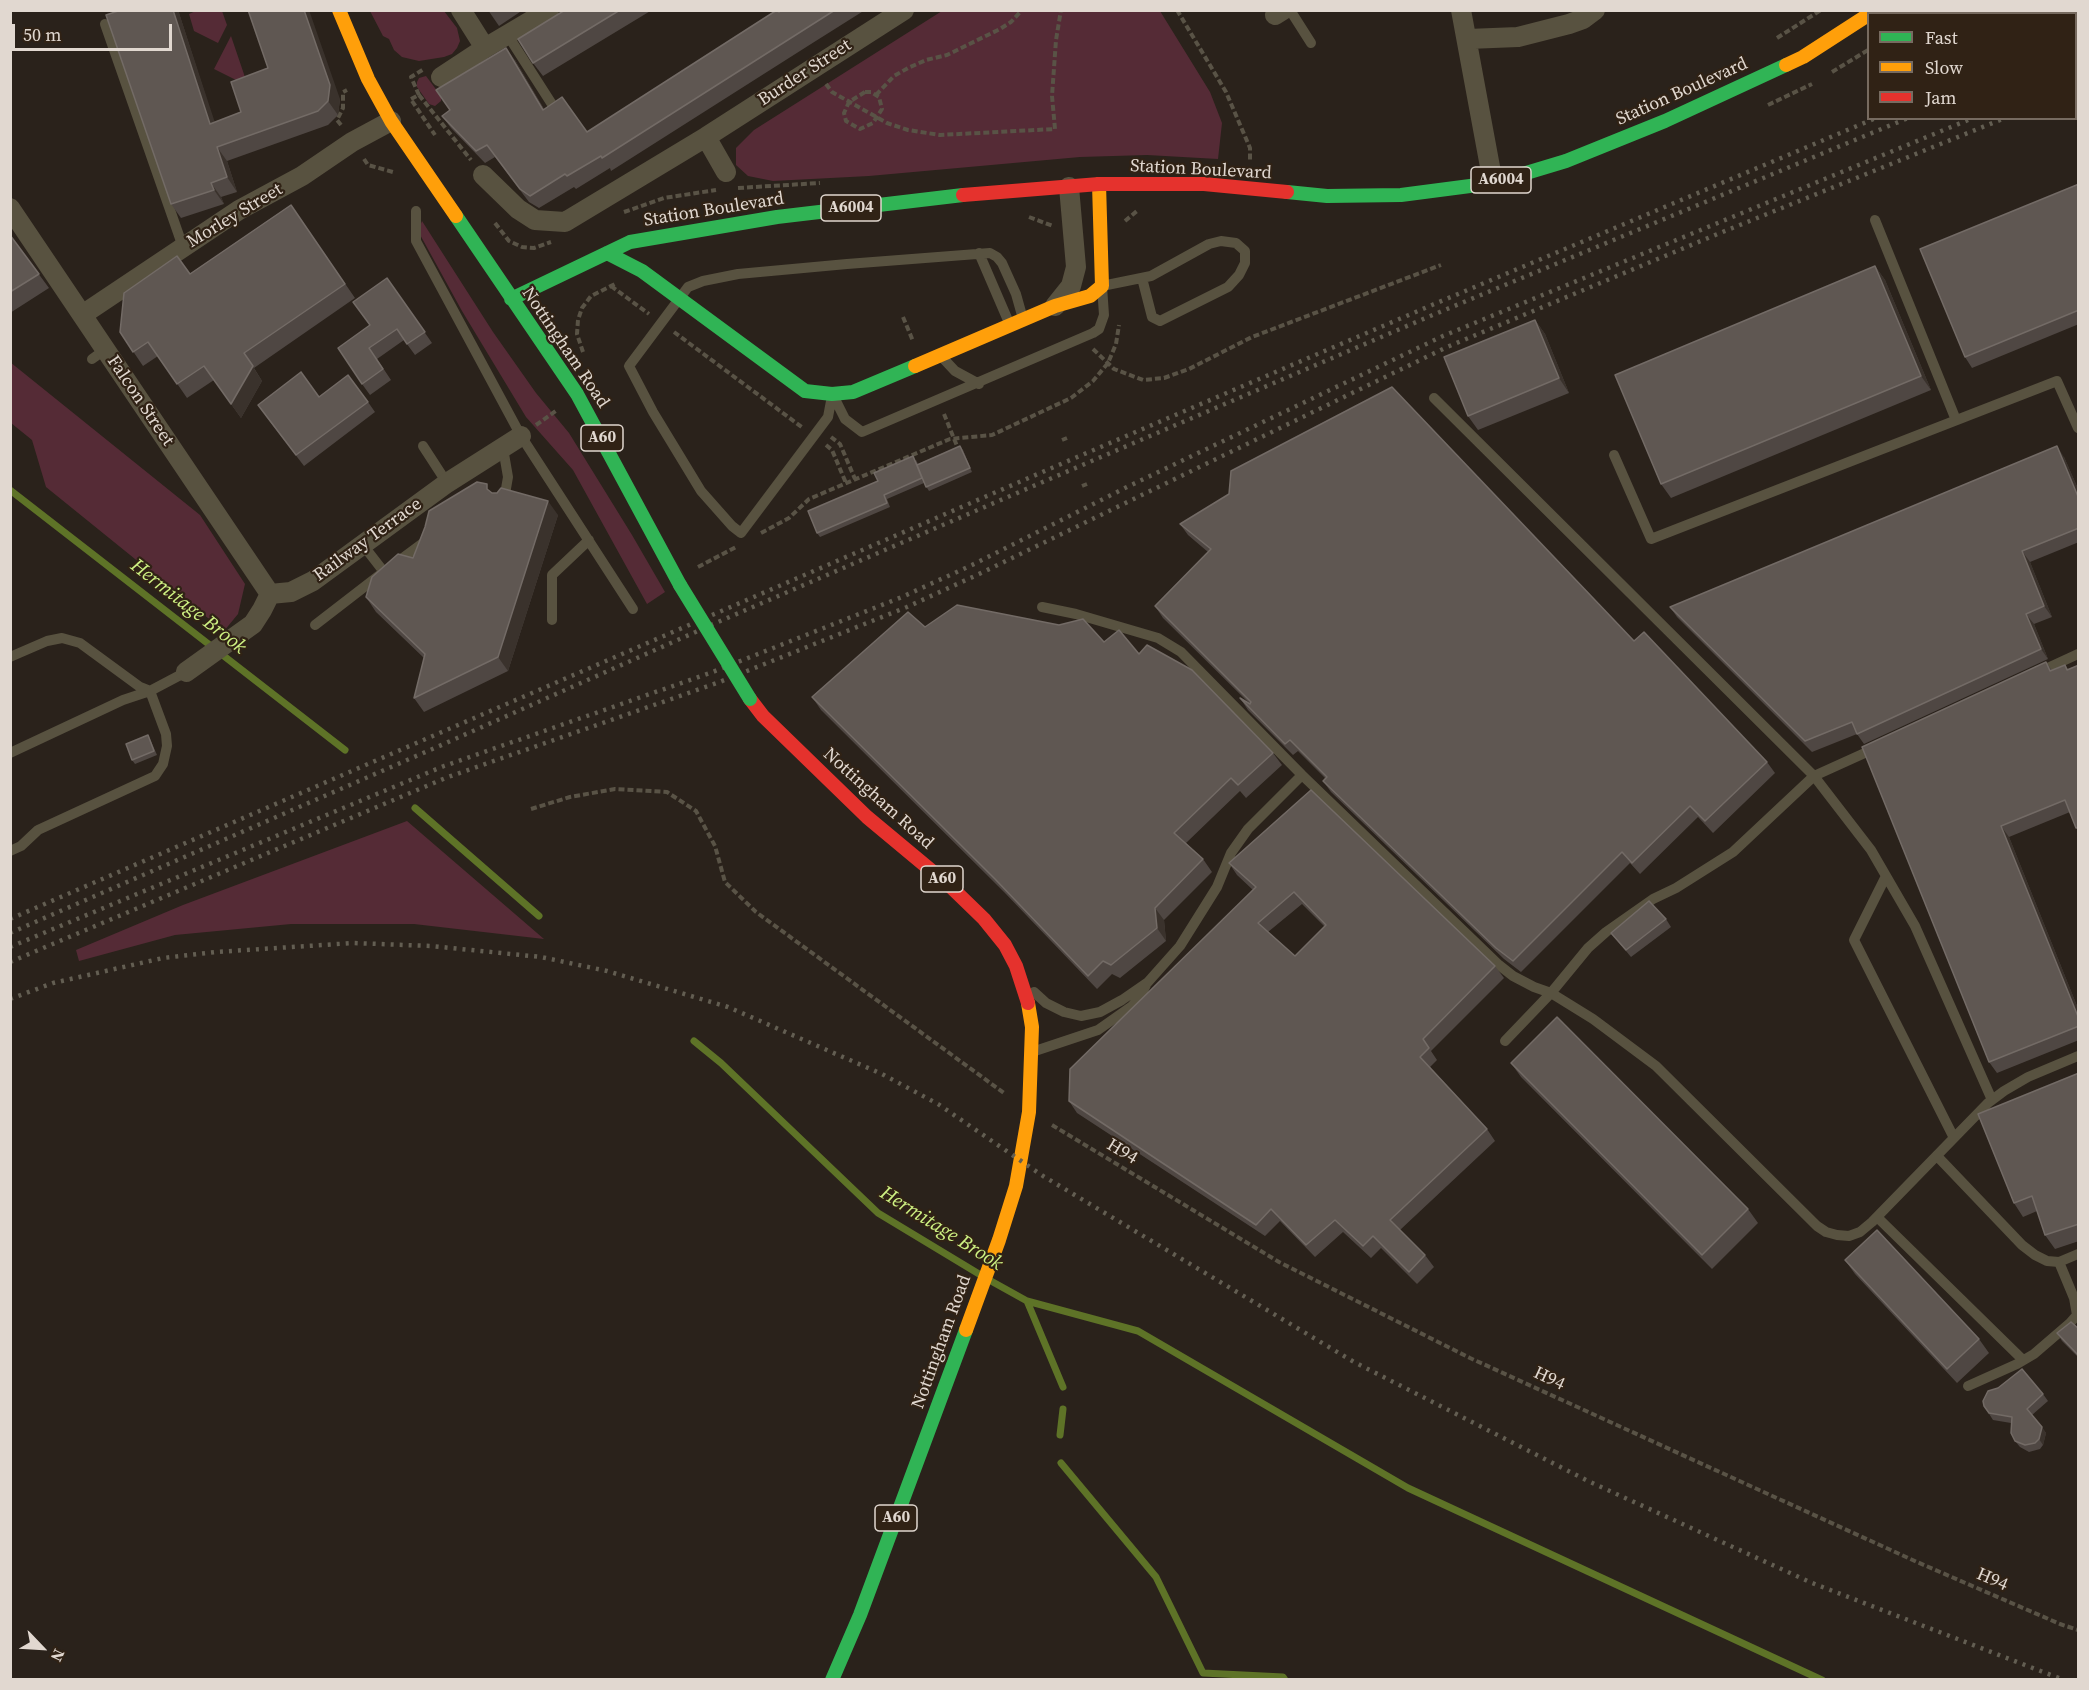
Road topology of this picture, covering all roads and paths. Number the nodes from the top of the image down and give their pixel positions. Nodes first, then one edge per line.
1 (339, 10) edge
2 (462, 10) edge
3 (549, 10) edge
4 (904, 10) edge
5 (1022, 10) edge
6 (1061, 10) edge
7 (1177, 10) edge
8 (1461, 10) edge
9 (1595, 10) edge
10 (1283, 12) edge
11 (1867, 16) edge
12 (105, 24) edge
13 (507, 34) junction
14 (1468, 39) junction
15 (1311, 42) dead end
16 (485, 48) junction
17 (814, 67) junction
18 (441, 77) dead end
19 (343, 92) dead end
20 (419, 95) dead end
21 (876, 95) junction
22 (849, 102) junction
23 (555, 109) edge
24 (877, 117) junction
25 (337, 120) dead end
26 (391, 121) junction
27 (706, 137) junction
28 (368, 165) dead end
29 (1250, 170) dead end
30 (393, 172) dead end
31 (726, 172) dead end
32 (483, 175) joint
33 (1493, 183) junction
34 (1099, 184) junction
35 (1069, 187) junction
36 (10, 208) edge
37 (416, 211) dead end
38 (1875, 220) dead end
39 (183, 247) junction
40 (607, 252) junction
41 (980, 253) junction
42 (1441, 265) dead end
43 (1142, 278) junction
44 (621, 281) dead end
45 (611, 286) junction
46 (1102, 286) junction
47 (678, 298) junction
48 (511, 299) junction
49 (1055, 306) junction
50 (82, 315) junction
51 (1118, 318) dead end
52 (660, 322) junction
53 (1017, 322) junction
54 (1082, 338) junction
55 (583, 353) dead end
56 (940, 356) junction
57 (1108, 363) junction
58 (979, 384) junction
59 (832, 394) junction
60 (1434, 398) dead end
61 (552, 414) dead end
62 (1956, 420) junction
63 (2079, 428) edge
64 (528, 431) junction
65 (813, 436) junction
66 (423, 446) dead end
67 (503, 448) junction
68 (1614, 455) dead end
69 (447, 483) junction
70 (846, 483) junction
71 (504, 500) edge
72 (760, 534) dead end
73 (428, 539) edge
74 (589, 540) junction
75 (363, 545) junction
76 (740, 545) dead end
77 (693, 570) dead end
78 (384, 572) junction
79 (270, 594) junction
80 (1042, 607) dead end
81 (633, 609) dead end
82 (552, 620) dead end
83 (315, 625) dead end
84 (2079, 654) edge
85 (10, 657) edge
86 (186, 672) joint
87 (2026, 678) edge
88 (150, 691) junction
89 (1888, 742) edge
90 (10, 753) edge
91 (1302, 775) junction
92 (1814, 776) junction
93 (531, 809) dead end
94 (10, 851) edge
95 (1886, 876) junction
96 (1019, 976) junction
97 (1148, 982) junction
98 (1551, 993) junction
99 (1505, 1041) dead end
100 (1032, 1051) junction
101 (2079, 1056) edge
102 (1992, 1100) junction
103 (1029, 1112) junction
104 (1954, 1138) junction
105 (1937, 1156) junction
106 (1877, 1217) junction
107 (2079, 1254) edge
108 (2059, 1262) junction
109 (2023, 1360) junction
110 (1968, 1386) dead end
111 (2079, 1630) edge
112 (832, 1680) edge

1 - 26 main road, Nottingham Road / A60
2 - 16 street
3 - 13 street
4 - 17 street, Burder Street
5 - 21 path
6 - 24 path
7 - 29 path
8 - 14 street
9 - 14 street
10 - 15 lane
11 - 33 main road, Station Boulevard / A6004
12 - 39 lane
13 - 16 street
13 - 23 lane
14 - 33 street
16 - 18 street
17 - 22 path
17 - 27 street, Burder Street
19 - 25 path
20 - 32 path
21 - 22 path
21 - 24 path
22 - 24 path
22 - 24 path
26 - 39 street, Morley Street
26 - 48 main road, Nottingham Road / A60
27 - 31 street
27 - 32 street, Burder Street
28 - 30 path
33 - 34 main road, Station Boulevard / A6004
34 - 35 main road, Station Boulevard / A6004
34 - 46 main road
35 - 40 main road, Station Boulevard / A6004
35 - 49 street
36 - 50 street, Falcon Street
37 - 64 lane
38 - 62 lane
39 - 50 street, Morley Street
40 - 47 main road
40 - 48 main road, Station Boulevard / A6004
41 - 47 lane
41 - 53 lane
41 - 53 lane
42 - 57 path
43 - 43 lane
43 - 46 lane
44 - 45 path
45 - 52 path
45 - 55 path
46 - 49 main road
46 - 54 lane
47 - 52 lane
47 - 59 main road
48 - 96 main road, Nottingham Road / A60, bridge
49 - 53 main road
50 - 79 street, Falcon Street
51 - 57 path
52 - 65 path
52 - 65 lane
53 - 56 main road
54 - 57 path
54 - 58 lane
56 - 58 lane
56 - 59 main road
57 - 70 path
58 - 59 lane
59 - 65 lane
60 - 92 lane
61 - 64 path
62 - 63 lane
62 - 68 lane
64 - 67 street, Railway Terrace
64 - 74 lane
65 - 70 path
66 - 69 lane
67 - 69 street, Railway Terrace
67 - 71 lane
69 - 75 street, Railway Terrace
70 - 72 path
73 - 78 lane
74 - 81 lane
74 - 82 lane
75 - 78 lane
75 - 79 street, Railway Terrace
76 - 77 path
78 - 83 lane
79 - 86 street
80 - 91 lane
84 - 87 lane
85 - 88 lane
86 - 88 lane
88 - 90 lane
88 - 94 lane
89 - 92 lane
91 - 97 lane
91 - 98 lane
92 - 95 lane
92 - 98 lane
93 - 103 path, H94
95 - 102 lane
95 - 104 lane
96 - 97 lane
96 - 100 main road, Nottingham Road / A60
97 - 100 lane
98 - 99 lane
98 - 106 lane
100 - 103 main road, Nottingham Road / A60
101 - 102 lane
102 - 104 lane
103 - 111 path, H94
103 - 112 main road, Nottingham Road / A60
104 - 105 lane
105 - 106 lane
105 - 108 lane
106 - 109 lane
107 - 108 lane
108 - 109 lane
109 - 110 lane

